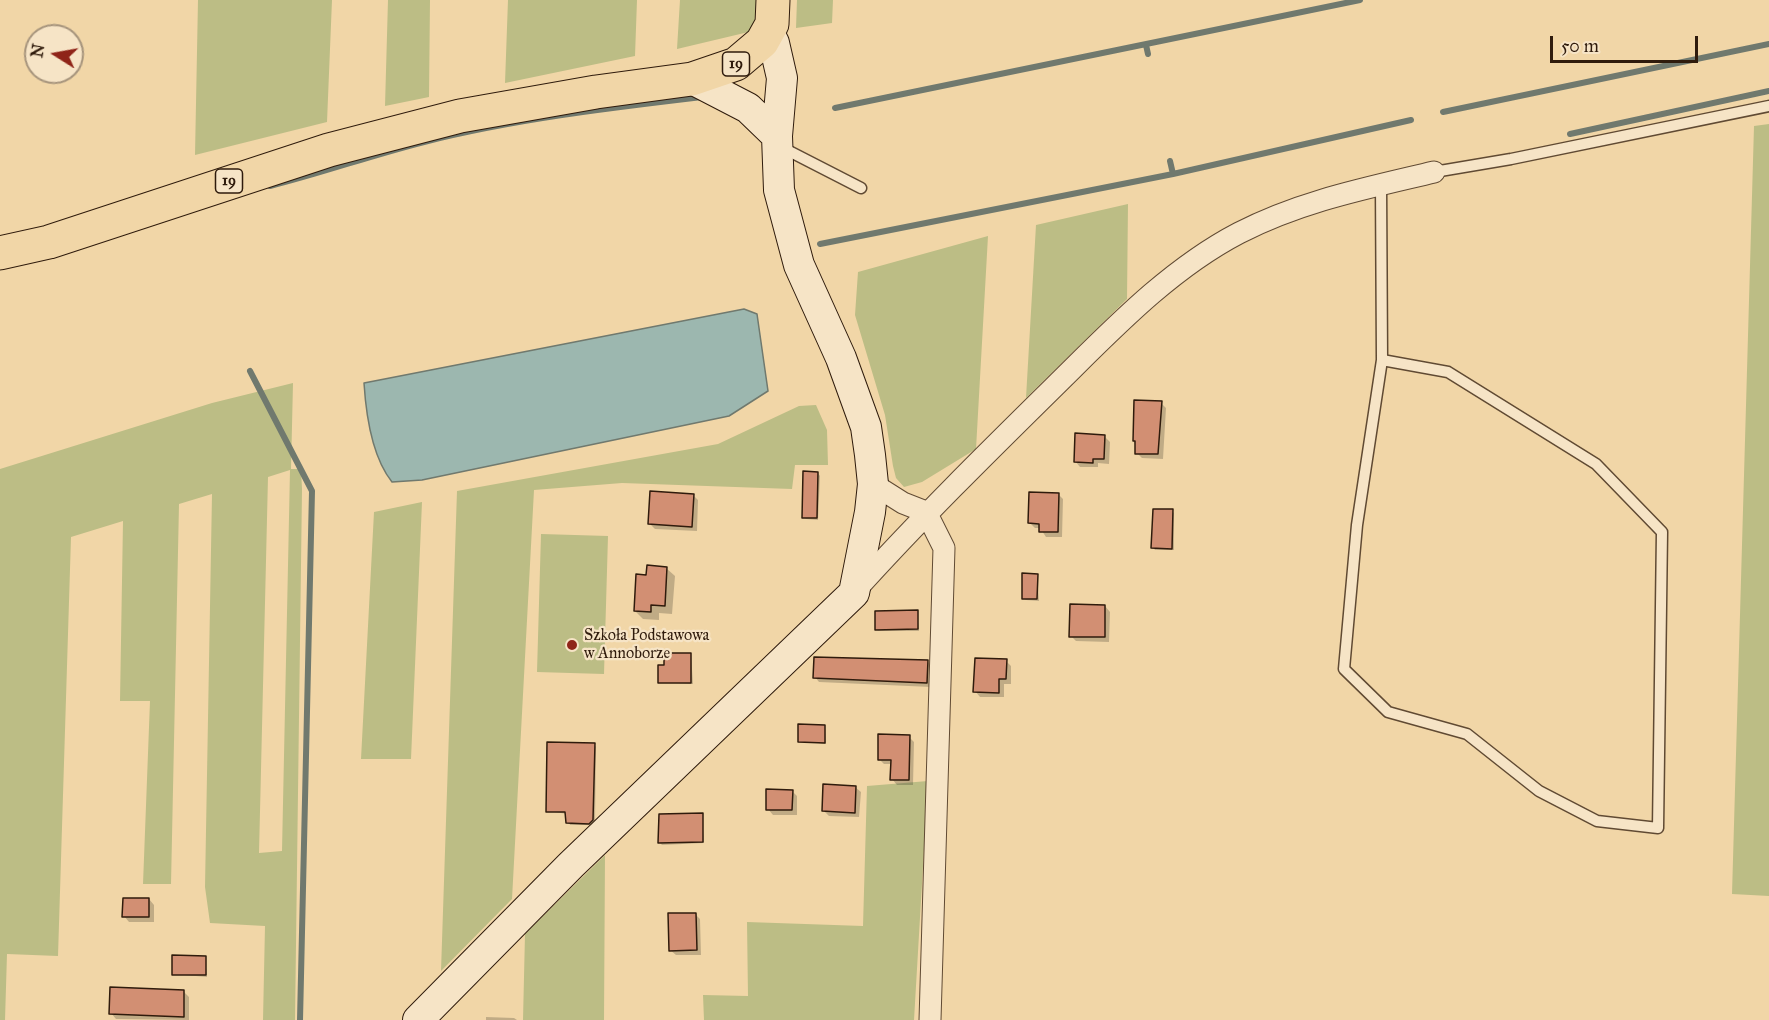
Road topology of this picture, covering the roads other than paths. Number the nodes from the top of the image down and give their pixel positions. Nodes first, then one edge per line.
1 (773, 0) edge
2 (769, 33) junction
3 (692, 79) junction
4 (1769, 106) edge
5 (778, 141) junction
6 (1434, 172) joint
7 (1381, 184) junction
8 (861, 188) dead end
9 (0, 253) edge
10 (1382, 360) junction
11 (873, 484) junction
12 (926, 512) junction
13 (854, 593) junction
14 (418, 1020) edge
15 (930, 1020) edge

1 - 2 highway
2 - 3 highway, 19
2 - 5 street
3 - 5 street
3 - 9 highway, 19
4 - 6 lane
5 - 8 lane
5 - 11 street
6 - 7 street
7 - 10 lane
7 - 12 street
10 - 10 lane
11 - 12 street
11 - 13 street
12 - 13 street
12 - 15 street
13 - 14 street

